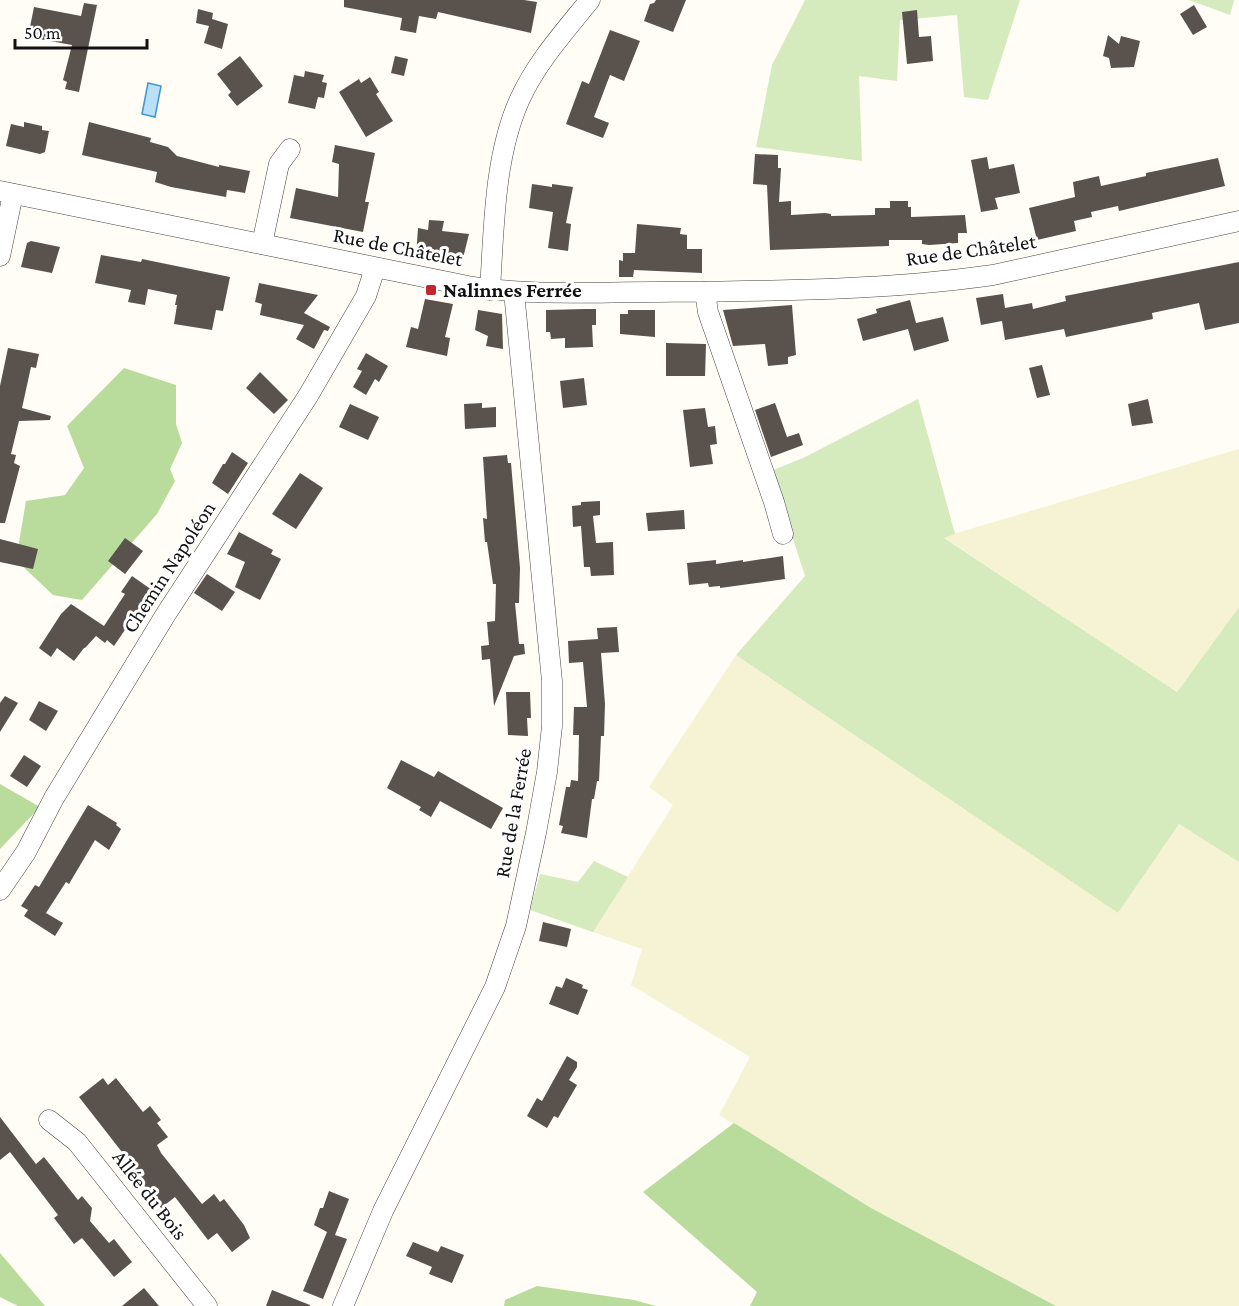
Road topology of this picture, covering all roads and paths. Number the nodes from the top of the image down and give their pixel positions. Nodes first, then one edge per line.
1 (590, 0) edge
2 (290, 149) dead end
3 (6, 192) edge
4 (1239, 221) edge
5 (262, 244) junction
6 (0, 256) edge
7 (375, 268) junction
8 (490, 290) junction
9 (705, 291) junction
10 (514, 292) junction
11 (783, 534) dead end
12 (0, 890) edge
13 (49, 1120) dead end
14 (207, 1306) edge
15 (343, 1306) edge

1 - 8 street
2 - 5 street
3 - 5 street, Rue de Châtelet
3 - 6 street
4 - 9 street, Rue de Châtelet
5 - 7 street, Rue de Châtelet
7 - 8 street, Rue de Châtelet
7 - 12 street, Chemin Napoléon
8 - 10 street, Rue de Châtelet
9 - 10 street, Rue de Châtelet
9 - 11 street
10 - 15 street, Rue de la Ferrée
13 - 14 street, Allée du Bois

